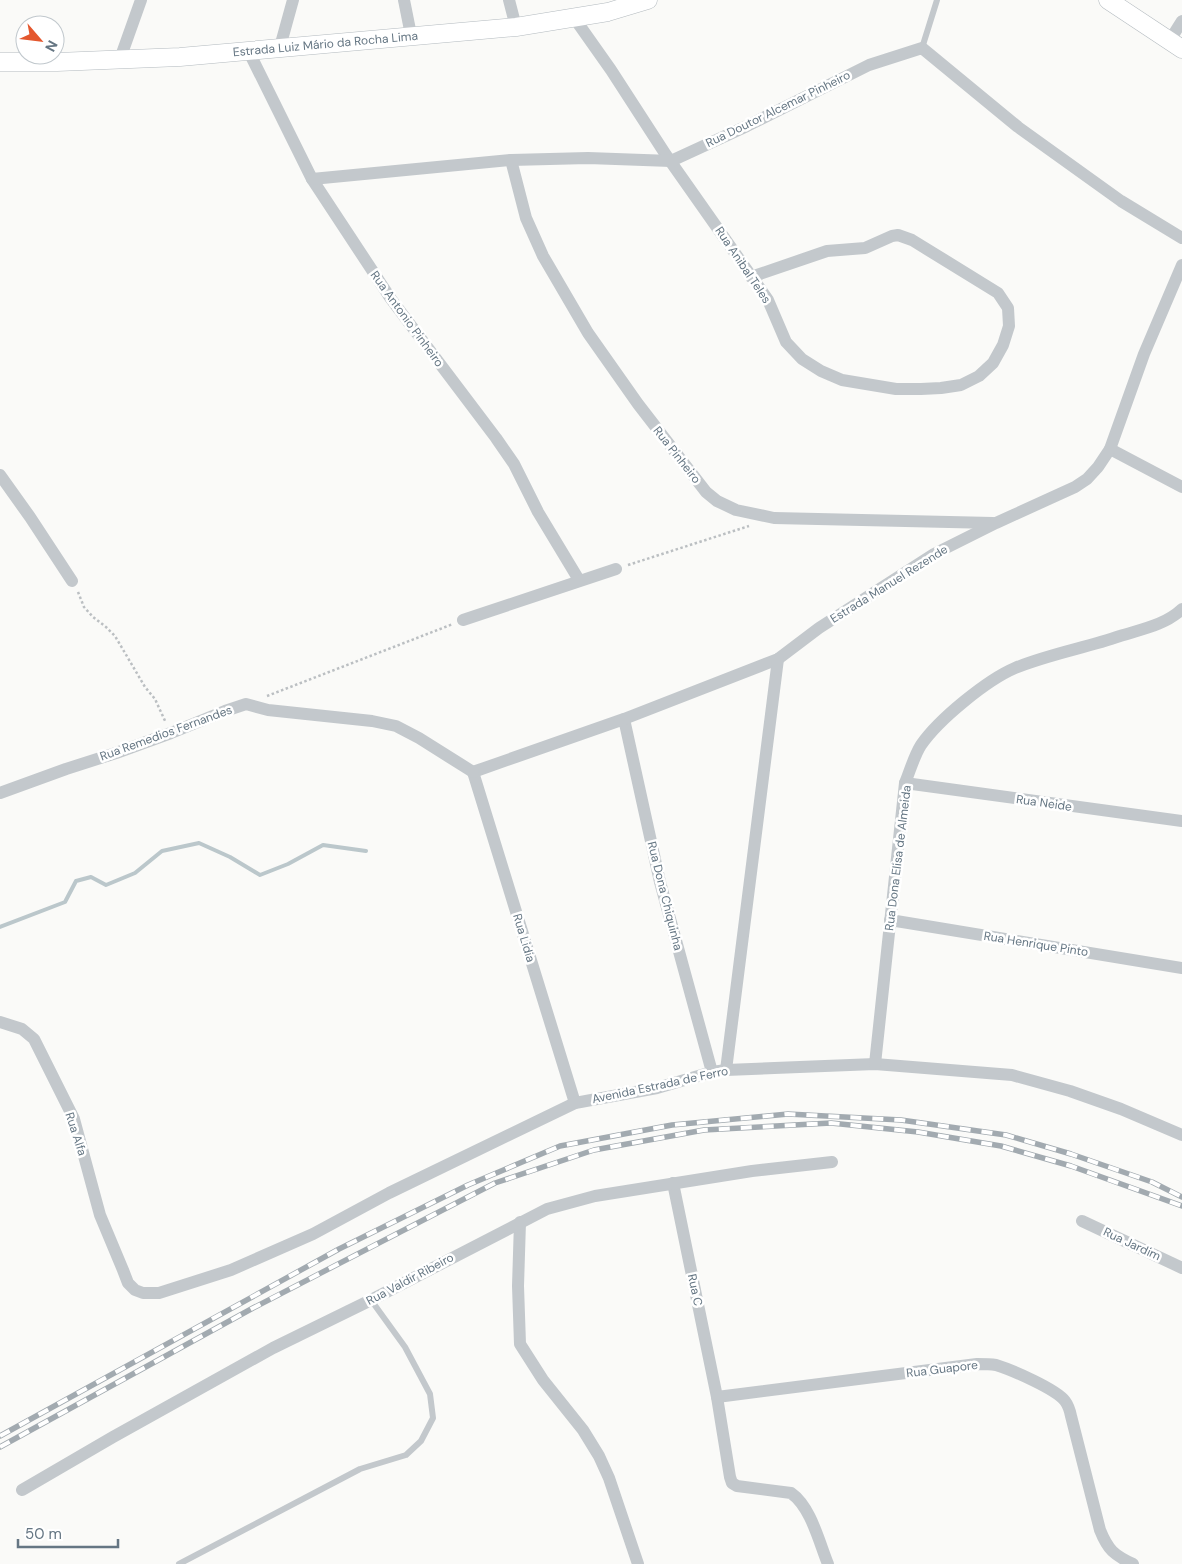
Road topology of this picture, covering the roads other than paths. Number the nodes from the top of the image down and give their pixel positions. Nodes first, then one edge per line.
1 (141, 0) edge
2 (293, 0) edge
3 (404, 0) edge
4 (509, 0) edge
5 (648, 0) edge
6 (937, 0) edge
7 (1108, 0) edge
8 (607, 6) edge
9 (575, 19) junction
10 (1182, 21) edge
11 (516, 27) junction
12 (412, 35) junction
13 (1176, 45) edge
14 (280, 47) junction
15 (922, 48) junction
16 (248, 50) junction
17 (120, 59) junction
18 (0, 62) edge
19 (511, 160) junction
20 (671, 161) junction
21 (312, 180) junction
22 (1182, 238) edge
23 (1182, 265) edge
24 (751, 277) junction
25 (1110, 449) junction
26 (0, 476) edge
27 (1182, 487) edge
28 (996, 523) junction
29 (616, 568) road end
30 (579, 580) junction
31 (72, 581) road end
32 (1182, 609) edge
33 (463, 620) road end
34 (778, 659) junction
35 (624, 720) junction
36 (472, 772) junction
37 (906, 783) junction
38 (0, 792) edge
39 (1182, 821) edge
40 (890, 920) junction
41 (1182, 968) edge
42 (0, 1022) edge
43 (875, 1064) junction
44 (726, 1070) junction
45 (712, 1072) junction
46 (575, 1103) junction
47 (1182, 1134) edge
48 (832, 1162) dead end
49 (673, 1183) junction
50 (1082, 1221) dead end
51 (520, 1222) junction
52 (1182, 1268) edge
53 (123, 1270) joint
54 (370, 1300) junction
55 (718, 1397) junction
56 (22, 1490) dead end
57 (179, 1564) edge
58 (638, 1564) edge
59 (828, 1564) edge
60 (1133, 1564) edge

1 - 17 street
2 - 14 street
3 - 12 street
4 - 11 street
5 - 8 main road, Estrada Luiz Mário da Rocha Lima
6 - 15 lane
7 - 13 main road
8 - 9 main road, Estrada Luiz Mário da Rocha Lima
9 - 11 main road, Estrada Luiz Mário da Rocha Lima
9 - 20 street, Rua Anibal Teles
10 - 13 street
11 - 12 main road, Estrada Luiz Mário da Rocha Lima
12 - 14 main road, Estrada Luiz Mário da Rocha Lima
14 - 16 main road, Estrada Luiz Mário da Rocha Lima
15 - 20 street, Rua Doutor Alcemar Pinheiro
15 - 22 street
16 - 17 main road, Estrada Luiz Mário da Rocha Lima
16 - 21 street, Rua Antonio Pinheiro
17 - 18 main road, Estrada Luiz Mário da Rocha Lima
19 - 20 street, Rua Doutor Alcemar Pinheiro
19 - 21 street, Rua Doutor Alcemar Pinheiro
19 - 28 street, Rua Pinheiro
20 - 24 street, Rua Anibal Teles
21 - 30 street, Rua Antonio Pinheiro
23 - 25 street, Estrada Manuel Rezende
24 - 24 street, Rua Anibal Teles
25 - 27 street
25 - 28 street, Estrada Manuel Rezende
26 - 31 street
28 - 34 street, Estrada Manuel Rezende
29 - 30 street
30 - 33 street
32 - 37 street, Rua Dona Elisa de Almeida
34 - 35 street, Estrada Manuel Rezende
34 - 44 street
35 - 36 street, Estrada Manuel Rezende
35 - 45 street, Rua Dona Chiquinha
36 - 38 street, Rua Remedios Fernandes
36 - 46 street, Rua Lidia
37 - 39 street, Rua Neide
37 - 40 street, Rua Dona Elisa de Almeida
40 - 41 street, Rua Henrique Pinto
40 - 43 street, Rua Dona Elisa de Almeida
42 - 53 street, Rua Alfa
43 - 44 street, Avenida Estrada de Ferro
43 - 47 street, Avenida Estrada de Ferro
44 - 45 street, Avenida Estrada de Ferro
45 - 46 street, Avenida Estrada de Ferro
46 - 53 street, Avenida Estrada de Ferro
48 - 49 street, Rua Valdir Ribeiro
49 - 51 street, Rua Valdir Ribeiro
49 - 55 street, Rua C
50 - 52 street, Rua Jardim
51 - 54 street, Rua Valdir Ribeiro
51 - 58 street
54 - 56 street, Rua Valdir Ribeiro
54 - 57 lane
55 - 59 street, Rua C
55 - 60 street, Rua Guapore

